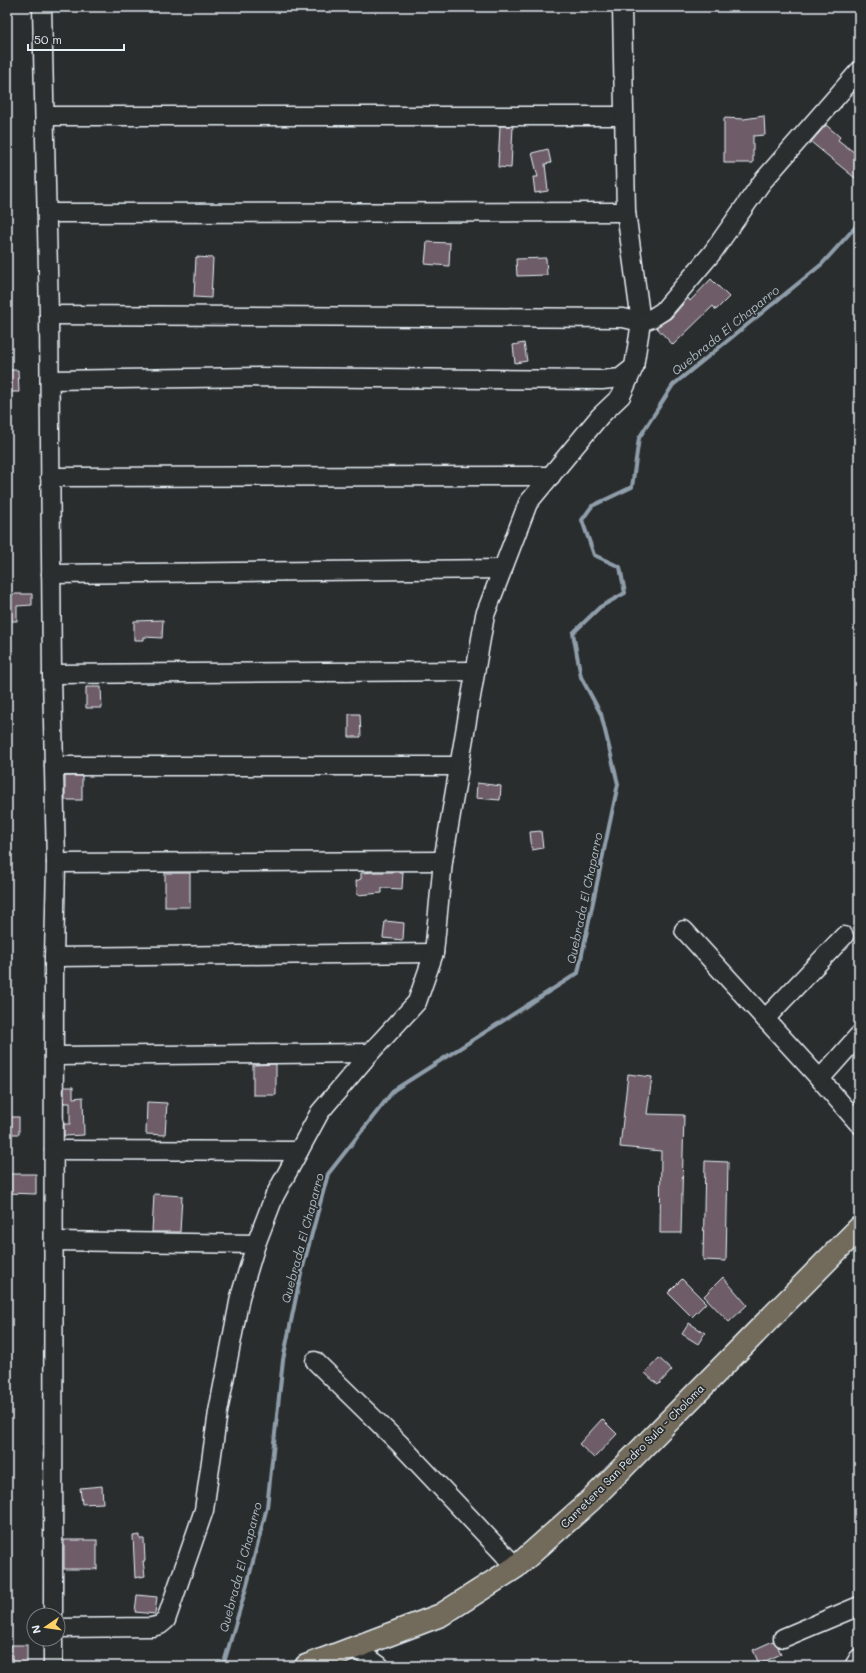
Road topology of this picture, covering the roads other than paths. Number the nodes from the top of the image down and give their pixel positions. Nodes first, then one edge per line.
1 (42, 7) edge
2 (622, 7) edge
3 (859, 70) edge
4 (44, 116) junction
5 (623, 116) junction
6 (626, 212) junction
7 (47, 213) junction
8 (49, 315) junction
9 (641, 322) junction
10 (634, 367) junction
11 (50, 380) junction
12 (550, 476) junction
13 (50, 477) junction
14 (503, 569) junction
15 (51, 574) junction
16 (475, 671) junction
17 (52, 674) junction
18 (54, 766) junction
19 (459, 766) junction
20 (444, 860) junction
21 (56, 863) junction
22 (684, 930) dead end
23 (844, 936) dead end
24 (434, 953) junction
25 (54, 957) junction
26 (765, 1020) junction
27 (859, 1035) edge
28 (370, 1053) junction
29 (54, 1056) junction
30 (820, 1079) junction
31 (859, 1124) edge
32 (54, 1150) junction
33 (299, 1151) junction
34 (859, 1228) edge
35 (54, 1242) junction
36 (256, 1244) junction
37 (315, 1361) dead end
38 (516, 1567) junction
39 (859, 1606) edge
40 (54, 1607) edge
41 (66, 1628) edge
42 (783, 1638) dead end
43 (54, 1647) edge
44 (355, 1648) junction
45 (859, 1658) edge
46 (53, 1666) edge
47 (307, 1666) edge
48 (380, 1666) edge
49 (854, 1666) edge

1 - 4 street
2 - 5 street
3 - 9 street
4 - 5 street
4 - 7 street
5 - 6 street
6 - 7 street
6 - 9 street
7 - 8 street
8 - 9 street
8 - 11 street
9 - 10 street
10 - 11 street
10 - 12 street
11 - 13 street
12 - 13 street
12 - 14 street
13 - 15 street
14 - 15 street
14 - 16 street
15 - 17 street
16 - 17 street
16 - 19 street
17 - 18 street
18 - 19 street
18 - 21 street
19 - 20 street
20 - 21 street
20 - 24 street
21 - 25 street
22 - 26 street
23 - 26 street
24 - 25 street
24 - 28 street
25 - 29 street
26 - 30 street
27 - 30 street
28 - 29 street
28 - 33 street
29 - 32 street
30 - 31 street
32 - 33 street
32 - 35 street
33 - 36 street
34 - 38 main road, Carretera San Pedro Sula - Choloma
35 - 36 street
35 - 40 street
36 - 41 street
37 - 38 street
38 - 44 main road, Carretera San Pedro Sula - Choloma
39 - 42 street
43 - 46 street
44 - 47 main road, Carretera San Pedro Sula - Choloma
44 - 48 street
45 - 49 street

